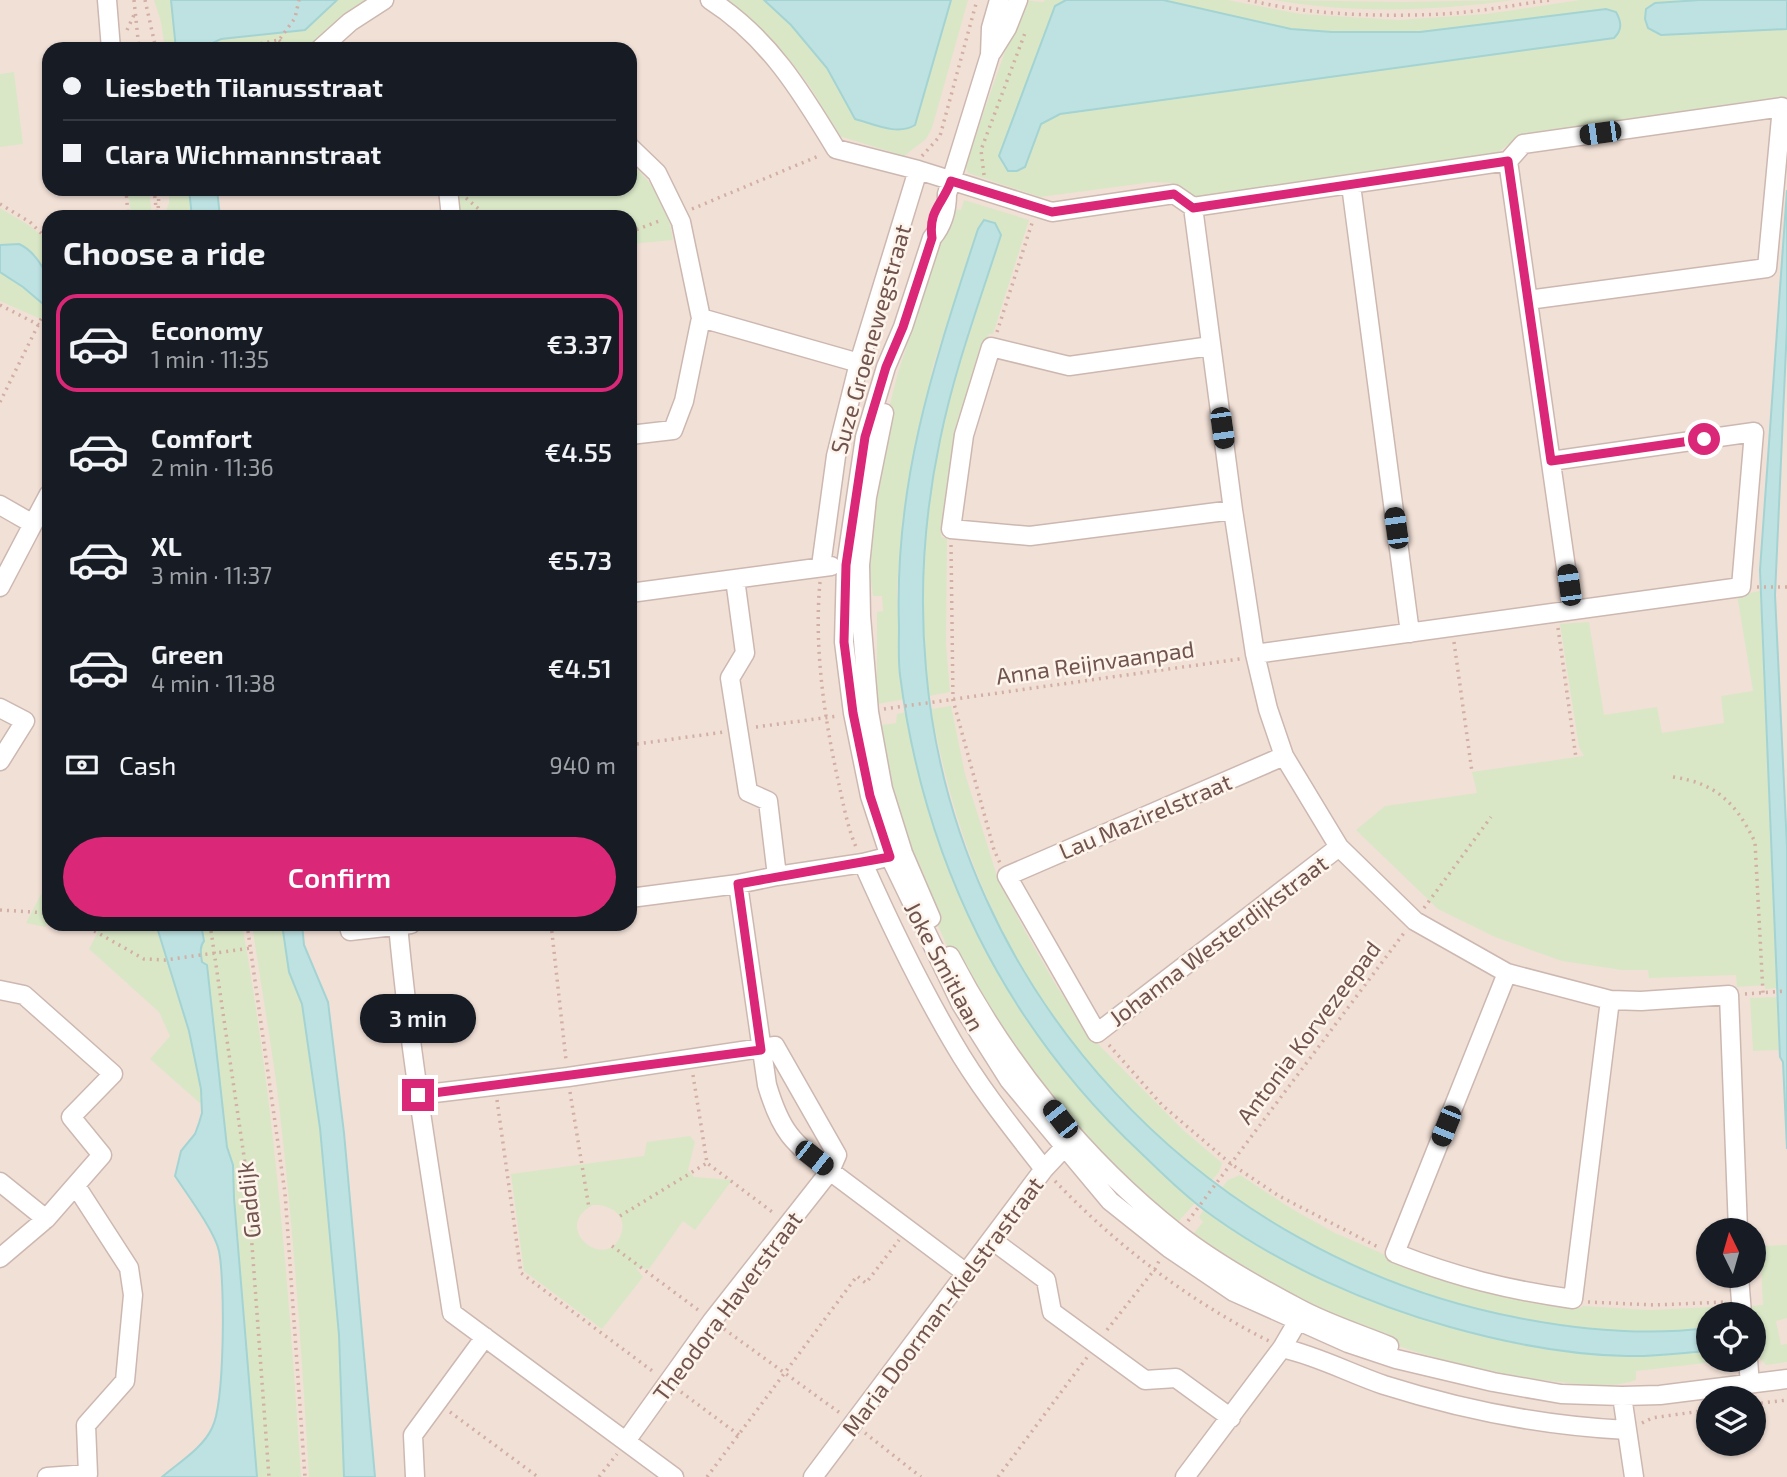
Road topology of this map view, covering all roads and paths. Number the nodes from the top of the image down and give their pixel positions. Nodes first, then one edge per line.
1 (107, 0) edge
2 (134, 0) edge
3 (145, 0) edge
4 (299, 0) edge
5 (384, 0) edge
6 (710, 0) edge
7 (976, 0) edge
8 (999, 0) edge
9 (1018, 0) edge
10 (1248, 0) edge
11 (1550, 0) edge
12 (1027, 28) dead end
13 (279, 40) joint
14 (110, 42) edge
15 (138, 42) edge
16 (154, 42) edge
17 (269, 42) edge
18 (328, 42) edge
19 (990, 55) junction
20 (836, 149) junction
21 (637, 154) edge
22 (1508, 161) junction
23 (918, 170) junction
24 (1350, 186) junction
25 (949, 188) junction
26 (984, 191) junction
27 (461, 196) edge
28 (0, 204) edge
29 (1037, 207) junction
30 (1193, 208) junction
31 (479, 210) edge
32 (678, 215) junction
33 (637, 230) edge
34 (42, 233) edge
35 (1528, 300) junction
36 (0, 305) edge
37 (42, 318) edge
38 (701, 318) junction
39 (39, 325) junction
40 (1212, 346) junction
41 (991, 347) junction
42 (859, 363) junction
43 (0, 402) edge
44 (637, 433) edge
45 (1551, 461) junction
46 (0, 505) edge
47 (42, 507) edge
48 (1233, 510) junction
49 (33, 523) junction
50 (951, 529) junction
51 (853, 565) junction
52 (821, 566) junction
53 (735, 579) junction
54 (0, 587) edge
55 (1741, 587) junction
56 (1786, 587) edge
57 (637, 592) edge
58 (1564, 612) junction
59 (1452, 627) junction
60 (1410, 633) junction
61 (1255, 654) junction
62 (953, 700) junction
63 (897, 707) dead end
64 (0, 708) edge
65 (1284, 756) junction
66 (1576, 758) dead end
67 (0, 761) edge
68 (1472, 772) dead end
69 (1673, 777) dead end
70 (1491, 817) dead end
71 (1339, 847) junction
72 (896, 855) junction
73 (863, 863) junction
74 (777, 876) junction
75 (1007, 876) junction
76 (738, 884) junction
77 (637, 897) edge
78 (0, 909) edge
79 (42, 912) edge
80 (1415, 921) junction
81 (94, 931) edge
82 (211, 931) edge
83 (248, 931) edge
84 (405, 931) edge
85 (251, 948) junction
86 (215, 952) junction
87 (1507, 973) junction
88 (0, 990) edge
89 (1787, 992) edge
90 (1610, 1000) junction
91 (1097, 1032) junction
92 (761, 1050) junction
93 (690, 1059) junction
94 (495, 1086) junction
95 (418, 1095) junction
96 (1069, 1142) junction
97 (707, 1163) junction
98 (1231, 1164) junction
99 (1044, 1169) junction
100 (830, 1171) junction
101 (0, 1182) edge
102 (76, 1186) junction
103 (1194, 1213) dead end
104 (620, 1216) dead end
105 (1737, 1218) edge
106 (46, 1219) junction
107 (788, 1224) junction
108 (907, 1229) junction
109 (992, 1240) junction
110 (612, 1246) dead end
111 (1395, 1253) junction
112 (0, 1258) edge
113 (966, 1273) junction
114 (1573, 1299) junction
115 (1696, 1306) edge
116 (1300, 1316) junction
117 (712, 1321) junction
118 (485, 1337) junction
119 (1282, 1348) junction
120 (1749, 1372) edge
121 (785, 1373) junction
122 (1787, 1379) edge
123 (668, 1382) junction
124 (1750, 1384) junction
125 (1622, 1396) junction
126 (1787, 1400) edge
127 (437, 1402) junction
128 (1766, 1403) edge
129 (1696, 1412) edge
130 (1231, 1418) junction
131 (855, 1424) junction
132 (1627, 1430) junction
133 (739, 1435) junction
134 (626, 1441) junction
135 (47, 1477) edge
136 (269, 1477) edge
137 (305, 1477) edge
138 (415, 1477) edge
139 (538, 1477) edge
140 (599, 1477) edge
141 (674, 1477) edge
142 (707, 1477) edge
143 (813, 1477) edge
144 (921, 1477) edge
145 (1185, 1477) edge
146 (1634, 1477) edge

1 - 14 street
2 - 15 path
3 - 16 path
4 - 13 path
5 - 18 street
6 - 20 street
7 - 23 path
8 - 19 street, Joke Smitlaan
9 - 19 street, Joke Smitlaan
10 - 11 path
12 - 26 path
13 - 17 path
19 - 25 street, Joke Smitlaan
20 - 23 street
20 - 32 path
21 - 32 street
22 - 24 street
22 - 35 street
22 - 35 street
23 - 25 street
23 - 42 street, Suze Groenewegstraat
24 - 30 street
24 - 60 street
25 - 26 street
25 - 51 street, Joke Smitlaan
26 - 29 street
27 - 31 path
28 - 34 path
29 - 30 street
29 - 41 path
30 - 40 street
32 - 33 path
32 - 38 street
35 - 45 street
36 - 39 path
37 - 39 path
38 - 42 street
38 - 44 street
39 - 43 path
40 - 41 street
40 - 48 street
41 - 50 street
42 - 52 street, Suze Groenewegstraat
45 - 55 street
45 - 58 street
46 - 49 street
47 - 49 street
48 - 50 street
48 - 61 street
49 - 54 street
50 - 62 path
51 - 52 street
51 - 72 street, Joke Smitlaan
52 - 53 street
52 - 73 path
53 - 57 street
53 - 74 street
55 - 56 path
55 - 58 street
58 - 59 street
58 - 66 path
59 - 60 street
59 - 68 path
60 - 61 street
61 - 62 path, Anna Reijnvaanpad
61 - 65 street
62 - 63 path, Anna Reijnvaanpad
62 - 75 path
64 - 67 street
65 - 71 street
65 - 75 street, Lau Mazirelstraat
69 - 89 path
70 - 80 path, Antonia Korvezeepad
71 - 80 street
71 - 91 street, Johanna Westerdijkstraat
72 - 73 street
72 - 96 street, Joke Smitlaan
73 - 74 street
73 - 99 street
74 - 76 street
75 - 91 street
76 - 77 street
76 - 92 street
78 - 79 path
80 - 87 street
80 - 98 path, Antonia Korvezeepad
81 - 86 path
82 - 86 path, Gaddijk
83 - 85 path, Gaddijk
84 - 95 street
85 - 86 path
85 - 137 path, Gaddijk
86 - 136 path, Gaddijk
87 - 90 street
87 - 111 street
88 - 102 street
90 - 105 street
90 - 114 street
91 - 98 path
92 - 93 street
92 - 100 street
92 - 100 street
93 - 94 street
93 - 97 path
94 - 95 street
94 - 123 path
95 - 118 street
96 - 99 street, Maria Doorman-Kielstrastraat
96 - 116 street, Joke Smitlaan
97 - 104 path
97 - 107 path
98 - 103 path, Antonia Korvezeepad
98 - 111 path
99 - 109 street, Maria Doorman-Kielstrastraat
99 - 119 path
100 - 107 street, Theodora Haverstraat
100 - 108 street
101 - 106 street
102 - 106 street
102 - 135 street
106 - 112 street
107 - 117 street, Theodora Haverstraat
108 - 113 street
108 - 121 path
109 - 113 street, Maria Doorman-Kielstrastraat
109 - 130 street
110 - 117 path
111 - 114 street
113 - 131 street, Maria Doorman-Kielstrastraat
114 - 115 path
116 - 119 street
116 - 125 street, Joke Smitlaan
117 - 121 path
117 - 123 street, Theodora Haverstraat
118 - 127 street
118 - 134 street
119 - 130 street
119 - 132 street
120 - 124 street
121 - 131 path
121 - 133 path
122 - 124 street, Joke Smitlaan
123 - 133 path
123 - 134 street, Theodora Haverstraat
124 - 125 street, Joke Smitlaan
125 - 132 street
126 - 128 path
127 - 138 street
127 - 139 path
129 - 132 path
130 - 145 street
131 - 143 street, Maria Doorman-Kielstrastraat
131 - 144 path
132 - 146 street
133 - 142 path
134 - 140 path
134 - 141 street

